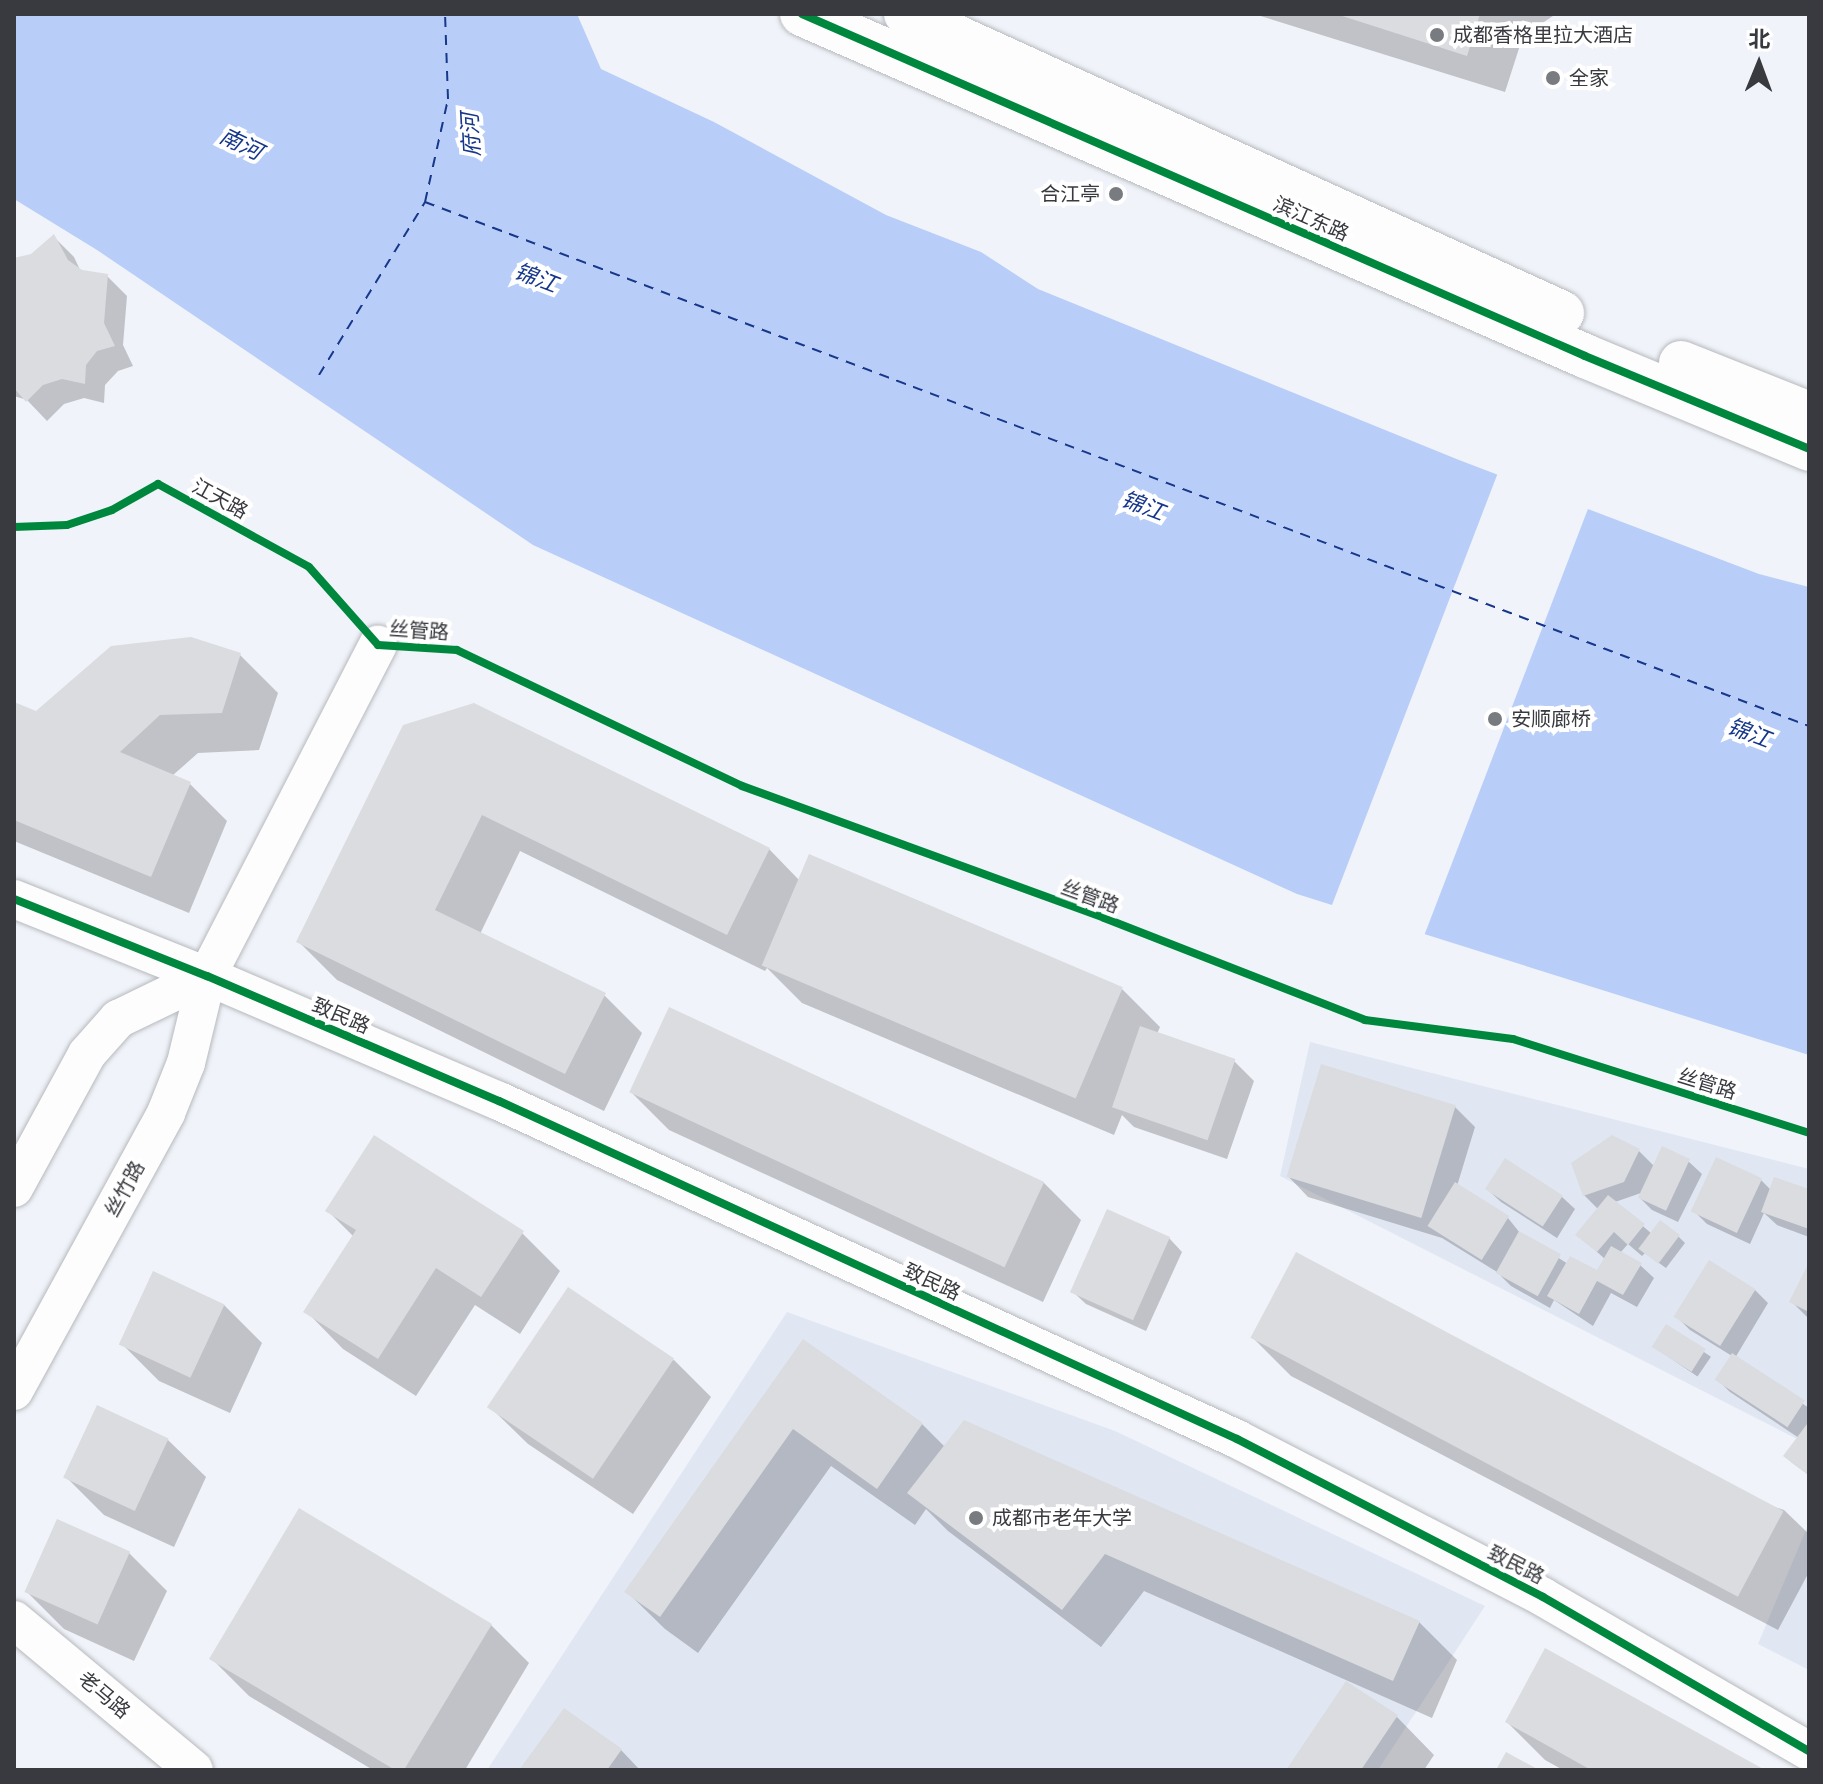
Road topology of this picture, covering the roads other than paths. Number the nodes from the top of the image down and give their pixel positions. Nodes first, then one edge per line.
1 (802, 14) edge
2 (906, 14) edge
3 (1809, 414) edge
4 (1809, 449) edge
5 (378, 645) dead end
6 (14, 899) edge
7 (207, 976) junction
8 (14, 1188) edge
9 (14, 1391) edge
10 (14, 1620) edge
11 (1809, 1751) edge
12 (194, 1770) edge

1 - 4 main road, 滨江东路
2 - 3 main road, 滨江东路
5 - 7 street, 丝竹路
6 - 7 street, 致民路
7 - 8 street
7 - 9 street, 丝竹路
7 - 11 street, 致民路
10 - 12 street, 老马路

